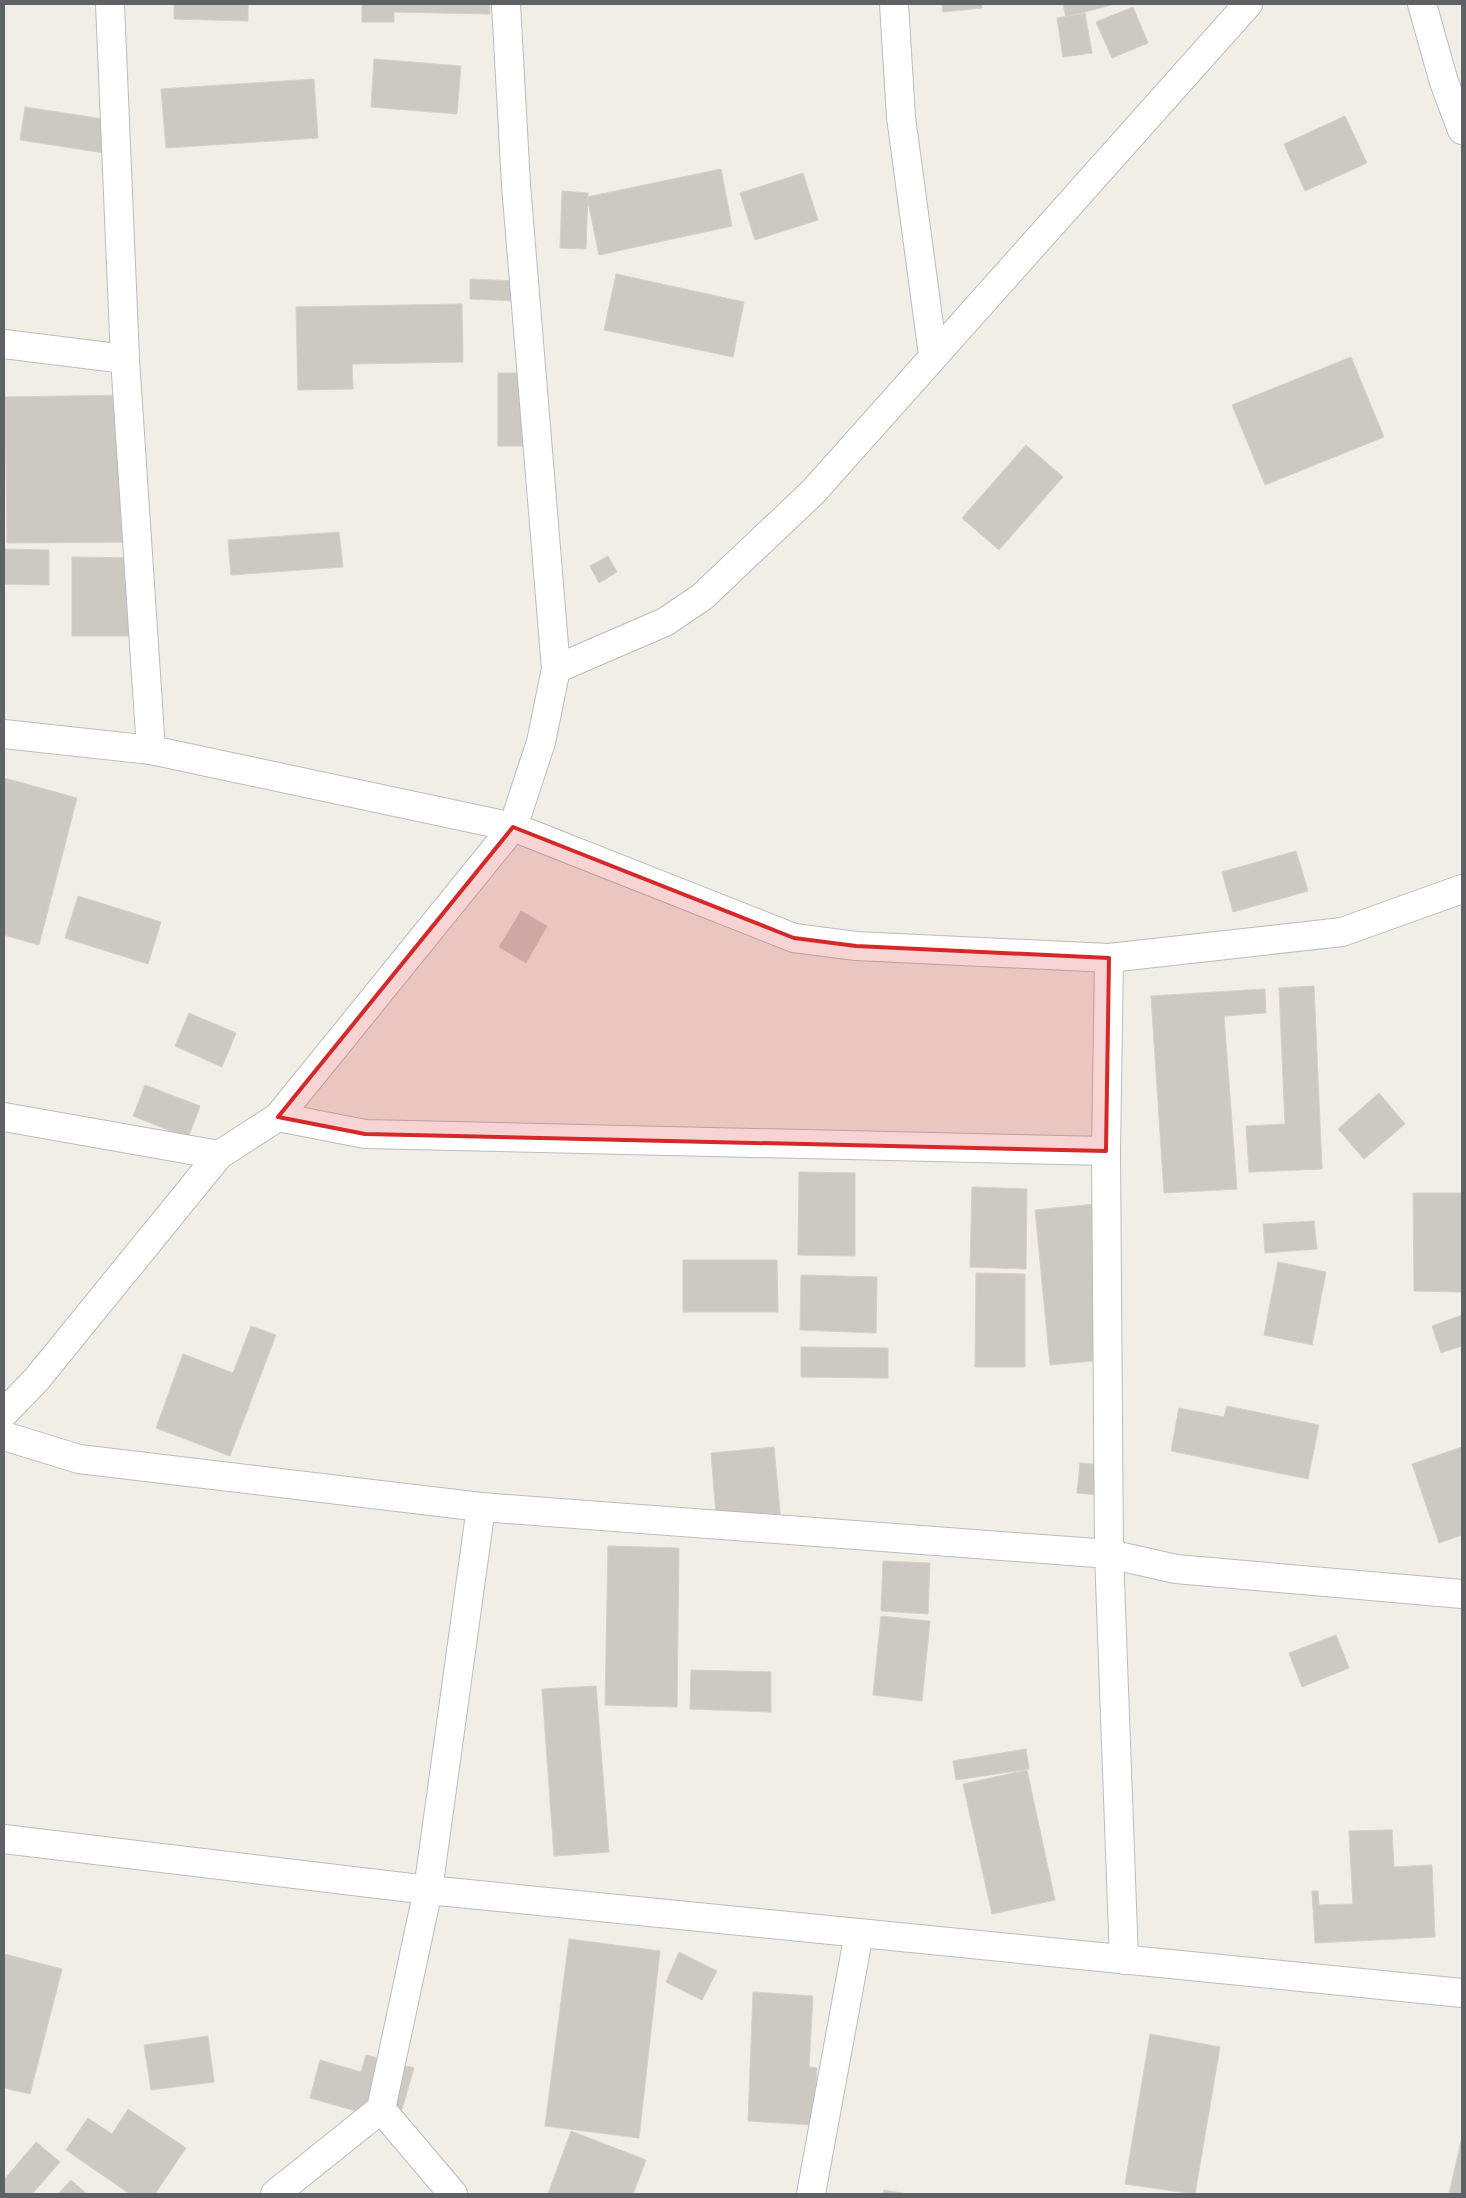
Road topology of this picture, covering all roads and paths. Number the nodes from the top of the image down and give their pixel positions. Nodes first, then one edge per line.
1 (110, 4) edge
2 (506, 4) edge
3 (894, 4) edge
4 (1248, 4) edge
5 (1422, 4) edge
6 (1462, 130) edge
7 (4, 344) edge
8 (933, 355) junction
9 (125, 359) junction
10 (556, 669) junction
11 (4, 734) edge
12 (151, 750) junction
13 (513, 827) junction
14 (1462, 889) edge
15 (1109, 958) junction
16 (4, 1117) edge
17 (278, 1117) junction
18 (1106, 1151) junction
19 (219, 1155) junction
20 (4, 1413) edge
21 (4, 1436) edge
22 (481, 1507) junction
23 (1109, 1554) junction
24 (1462, 1594) edge
25 (4, 1839) edge
26 (428, 1890) junction
27 (859, 1933) junction
28 (1124, 1960) junction
29 (1462, 1993) edge
30 (381, 2110) junction
31 (275, 2194) edge
32 (454, 2194) edge
33 (811, 2194) edge

1 - 9 street
2 - 10 street
3 - 8 street
4 - 8 street
5 - 6 street
7 - 9 street
8 - 10 street
9 - 12 street
10 - 13 street
11 - 12 street
12 - 13 street
13 - 15 street
13 - 17 street
14 - 15 street
15 - 18 street
16 - 19 street
17 - 18 street
17 - 19 street
18 - 23 street
19 - 20 street
21 - 22 street
22 - 23 street
22 - 26 street
23 - 24 street
23 - 28 street
25 - 26 street
26 - 27 street
26 - 30 street
27 - 28 street
27 - 33 street
28 - 29 street
30 - 31 street
30 - 32 street

